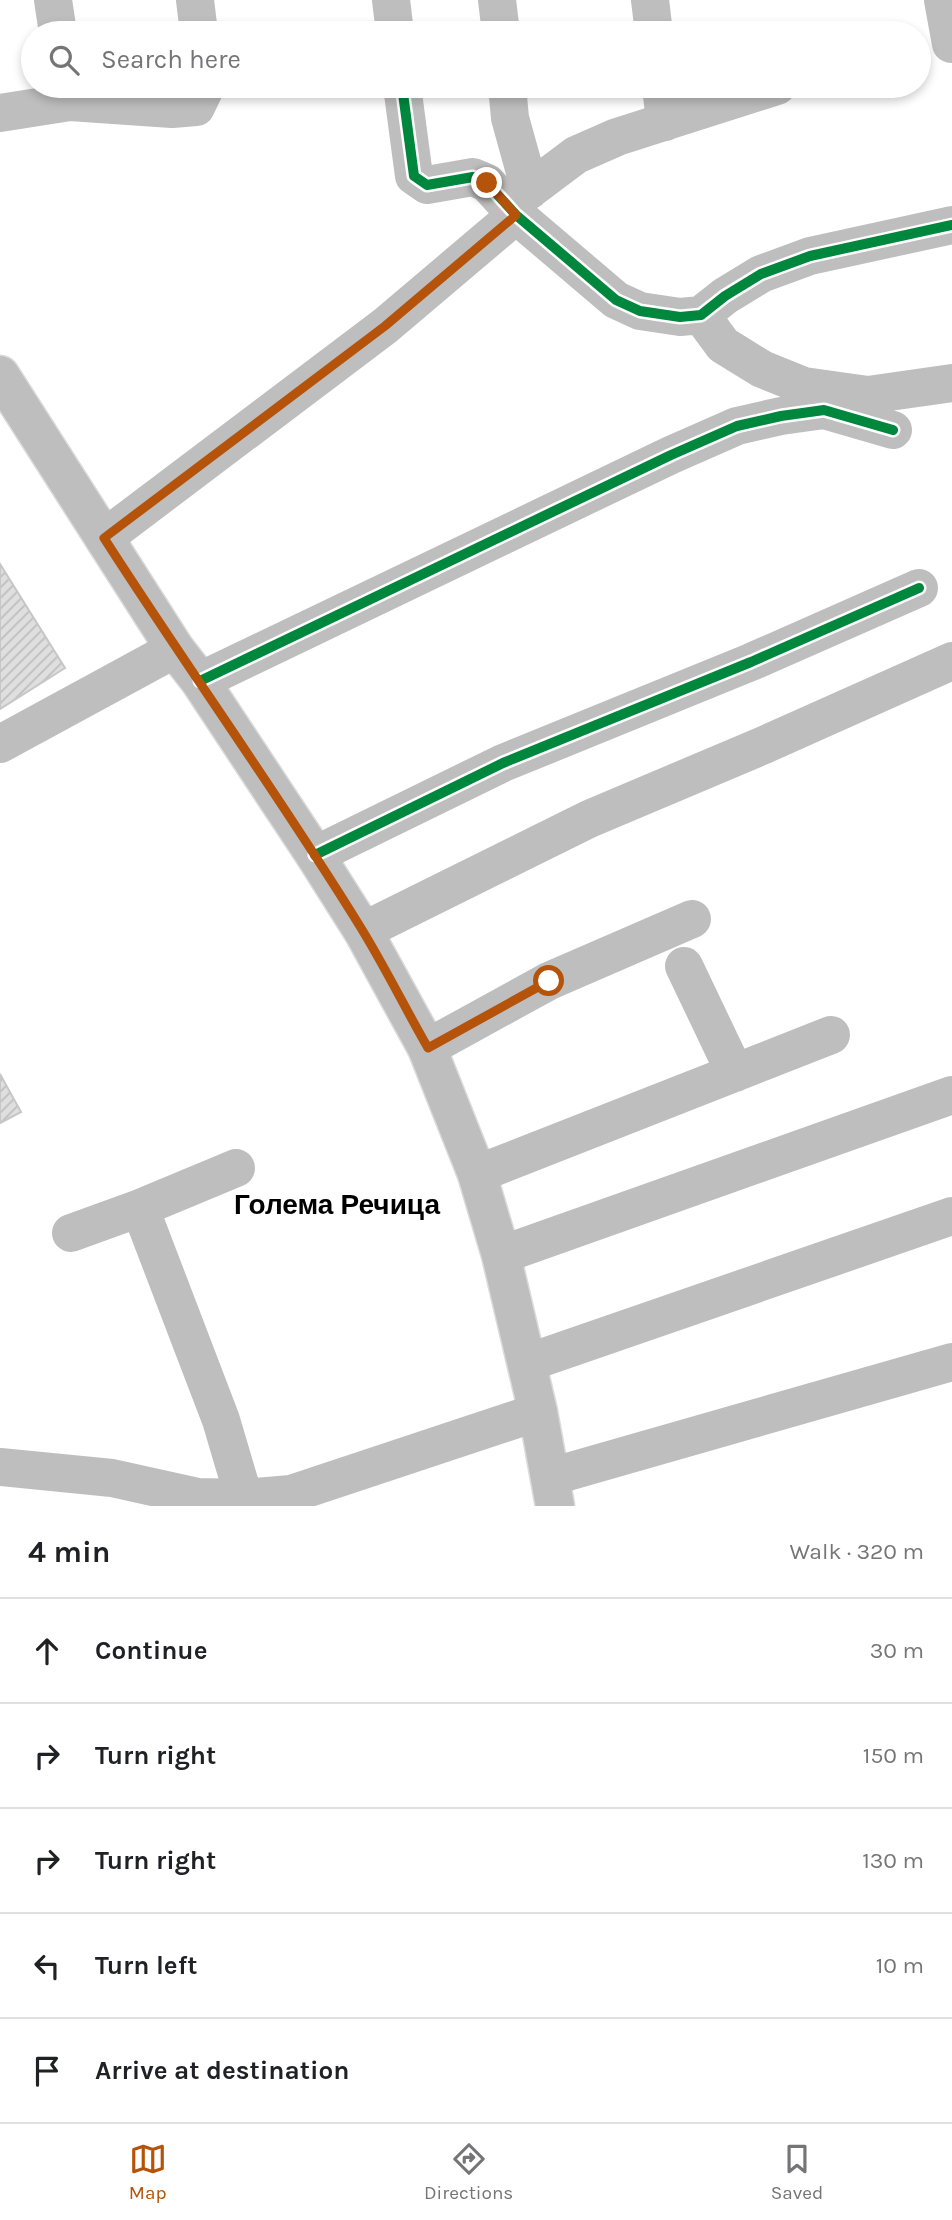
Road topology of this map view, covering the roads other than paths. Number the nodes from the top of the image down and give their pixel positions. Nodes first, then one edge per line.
1 (53, 0) edge
2 (195, 0) edge
3 (391, 0) edge
4 (497, 0) edge
5 (650, 0) edge
6 (943, 0) edge
7 (56, 21) edge
8 (198, 21) edge
9 (394, 21) edge
10 (500, 21) edge
11 (653, 21) edge
12 (952, 44) edge
13 (931, 48) edge
14 (54, 98) edge
15 (96, 98) edge
16 (200, 98) edge
17 (404, 98) edge
18 (508, 98) edge
19 (701, 98) edge
20 (663, 104) edge
21 (0, 113) edge
22 (518, 204) junction
23 (952, 225) edge
24 (701, 315) junction
25 (0, 374) edge
26 (952, 383) edge
27 (893, 430) dead end
28 (104, 538) junction
29 (919, 588) dead end
30 (175, 649) junction
31 (952, 661) edge
32 (200, 681) junction
33 (0, 744) edge
34 (315, 855) junction
35 (692, 919) dead end
36 (363, 931) junction
37 (684, 966) dead end
38 (831, 1035) dead end
39 (428, 1048) junction
40 (735, 1073) junction
41 (952, 1095) edge
42 (236, 1168) dead end
43 (477, 1174) junction
44 (140, 1208) junction
45 (952, 1216) edge
46 (71, 1233) dead end
47 (501, 1255) junction
48 (952, 1362) edge
49 (527, 1363) junction
50 (538, 1412) junction
51 (0, 1467) edge
52 (552, 1492) edge
53 (244, 1498) junction
54 (198, 1501) edge

1 - 7 street
2 - 8 street
3 - 9 street
4 - 10 street
5 - 11 street
6 - 12 street
12 - 13 street
14 - 21 street
15 - 16 street
17 - 22 street
18 - 22 street
19 - 20 street
20 - 22 street
22 - 24 street
22 - 28 street
23 - 24 street
24 - 26 street
25 - 28 street
27 - 32 street
28 - 30 street
29 - 34 street
30 - 32 street
30 - 33 street
31 - 36 street
32 - 34 street
34 - 36 street
35 - 39 street
36 - 39 street
37 - 40 street
38 - 40 street
39 - 43 street
40 - 43 street
41 - 47 street
42 - 44 street
43 - 47 street
44 - 46 street
44 - 53 street
45 - 49 street
47 - 49 street
48 - 52 street
49 - 50 street
50 - 52 street
50 - 53 street
51 - 54 street
53 - 54 street

